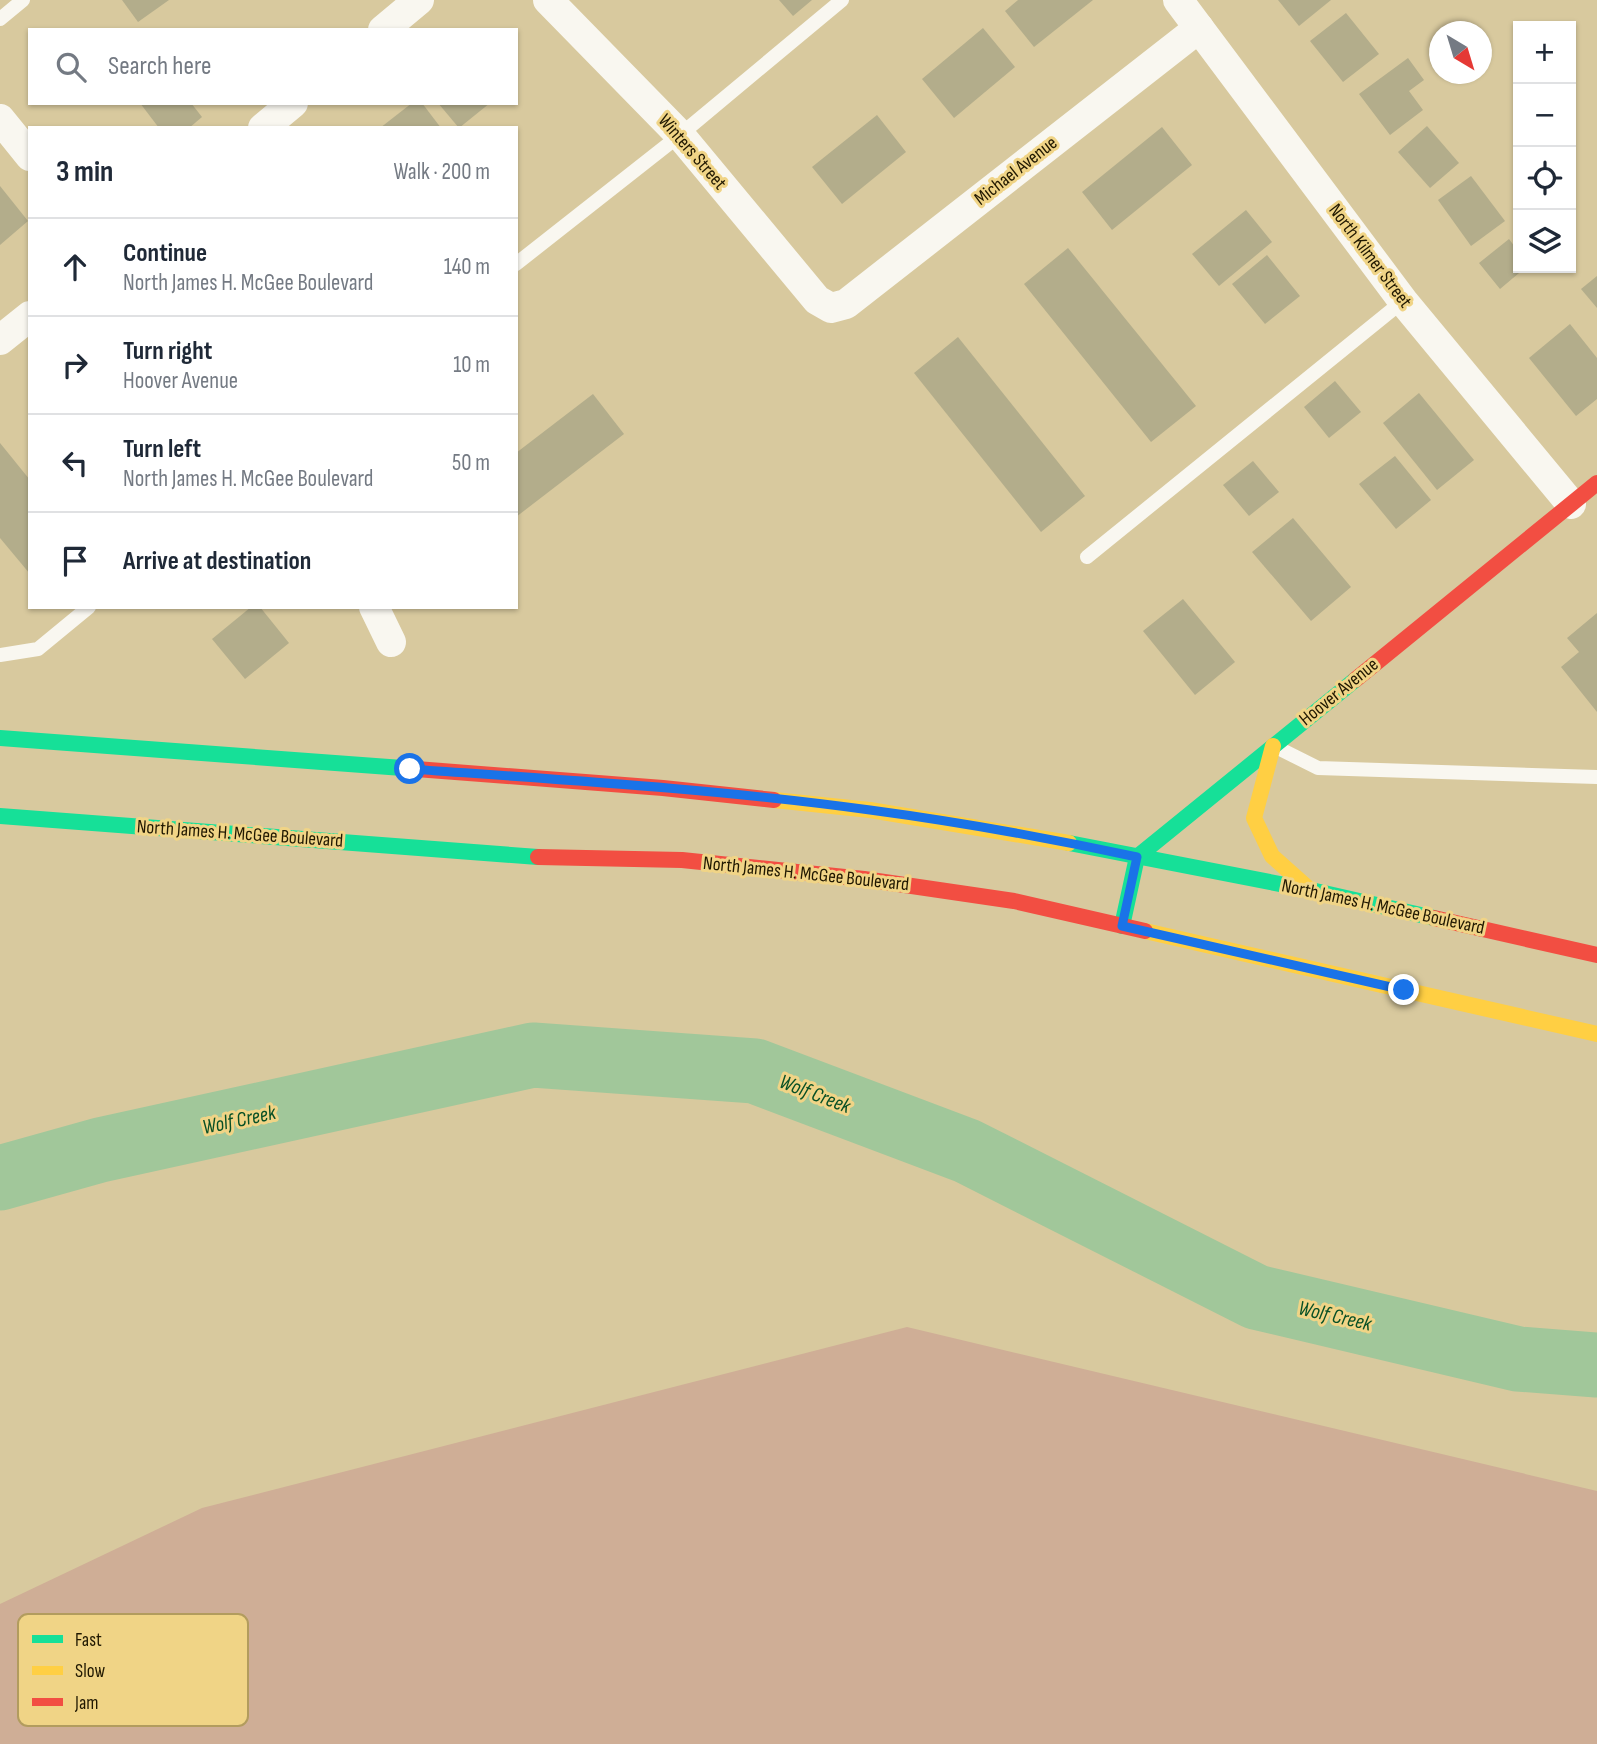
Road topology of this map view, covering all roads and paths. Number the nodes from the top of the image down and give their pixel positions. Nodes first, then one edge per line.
1 (23, 0) edge
2 (419, 0) edge
3 (548, 0) edge
4 (842, 0) edge
5 (1178, 0) edge
6 (0, 19) edge
7 (385, 28) edge
8 (1199, 28) junction
9 (291, 105) edge
10 (0, 119) edge
11 (265, 126) edge
12 (680, 135) junction
13 (28, 154) edge
14 (518, 262) edge
15 (1403, 301) junction
16 (831, 308) joint
17 (28, 318) edge
18 (0, 340) edge
19 (1597, 483) edge
20 (1571, 504) junction
21 (1087, 557) dead end
22 (87, 609) edge
23 (375, 609) edge
24 (391, 642) dead end
25 (0, 655) edge
26 (0, 738) edge
27 (1273, 746) junction
28 (1597, 777) edge
29 (0, 816) edge
30 (1137, 857) junction
31 (1311, 890) junction
32 (1122, 926) junction
33 (1597, 955) edge
34 (1597, 1034) edge

1 - 6 lane
2 - 7 street
3 - 12 street, Winters Street
4 - 12 lane
5 - 8 street, North Kilmer Street
8 - 15 street, North Kilmer Street
8 - 16 street, Michael Avenue
9 - 11 street
10 - 13 street
12 - 14 lane
12 - 16 street, Winters Street
15 - 20 street, North Kilmer Street
15 - 21 lane
17 - 18 street
19 - 20 main road, Hoover Avenue
20 - 27 main road, Hoover Avenue
22 - 25 lane
23 - 24 street
26 - 30 main road, North James H. McGee Boulevard
27 - 28 lane
27 - 30 main road, Hoover Avenue
27 - 31 main road
29 - 32 main road, North James H. McGee Boulevard
30 - 31 main road, North James H. McGee Boulevard
30 - 32 main road
31 - 33 main road, North James H. McGee Boulevard
32 - 34 main road, North James H. McGee Boulevard

